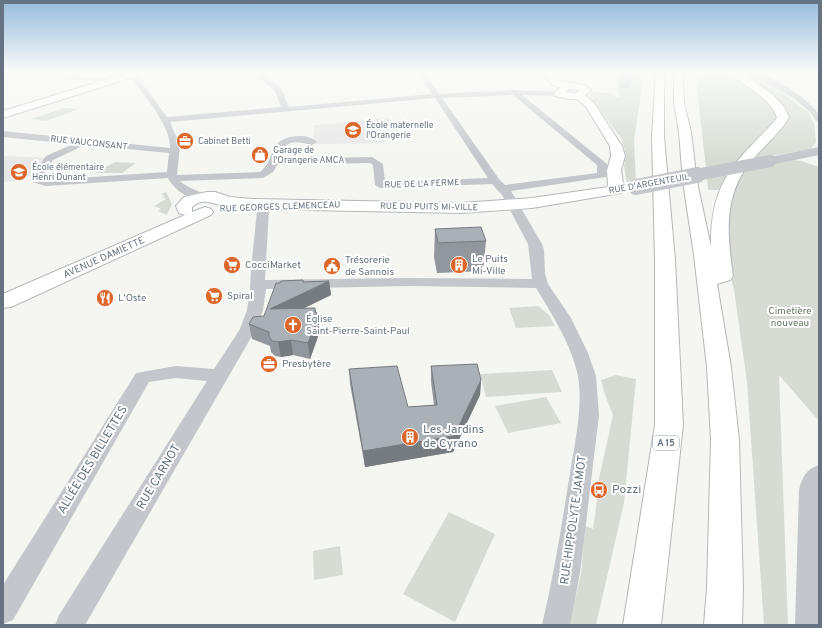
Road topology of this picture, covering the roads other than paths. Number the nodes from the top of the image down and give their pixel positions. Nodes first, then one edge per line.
1 (49, 100) edge
2 (152, 100) edge
3 (282, 100) edge
4 (388, 100) edge
5 (441, 100) edge
6 (524, 100) edge
7 (576, 100) edge
8 (588, 100) edge
9 (652, 100) edge
10 (659, 100) edge
11 (680, 100) edge
12 (688, 100) edge
13 (772, 100) edge
14 (800, 100) edge
15 (286, 109) junction
16 (3, 115) edge
17 (819, 119) edge
18 (166, 120) junction
19 (606, 130) junction
20 (685, 132) junction
21 (3, 134) edge
22 (658, 137) junction
23 (84, 142) junction
24 (282, 144) dead end
25 (174, 151) junction
26 (815, 157) edge
27 (273, 162) junction
28 (174, 179) junction
29 (499, 185) junction
30 (616, 190) junction
31 (211, 205) junction
32 (344, 205) joint
33 (513, 205) junction
34 (185, 207) junction
35 (257, 207) junction
36 (707, 281) junction
37 (541, 284) junction
38 (258, 285) junction
39 (3, 294) edge
40 (3, 302) edge
41 (220, 376) junction
42 (819, 474) edge
43 (3, 610) edge
44 (812, 616) edge
45 (69, 625) edge
46 (556, 625) edge
47 (642, 625) edge
48 (723, 625) edge

1 - 16 main road
2 - 18 street
3 - 15 street
4 - 15 street
5 - 29 street
6 - 29 street, RUE DE LA FERME
7 - 19 main road
8 - 19 main road
9 - 22 main road
10 - 22 main road, A 15
11 - 20 main road
12 - 20 main road
13 - 36 main road
14 - 17 street
15 - 18 street
18 - 25 street
19 - 30 main road
20 - 36 main road
21 - 23 street, RUE VAUCONSANT
22 - 47 main road, A 15
23 - 25 street, RUE VAUCONSANT
23 - 28 street
24 - 27 street
25 - 28 street
26 - 30 street, RUE D'ARGENTEUIL, bridge
27 - 28 street
27 - 29 street, RUE DE LA FERME
28 - 31 street, RUE GEORGES CLEMENCEAU
28 - 34 street
29 - 33 street
30 - 33 main road, RUE D'ARGENTEUIL
31 - 34 main road
31 - 35 main road, RUE GEORGES CLEMENCEAU
31 - 40 main road, AVENUE DAMIETTE
32 - 33 main road, RUE DU PUITS MI-VILLE
32 - 35 main road, RUE GEORGES CLEMENCEAU
33 - 37 street
34 - 39 main road, AVENUE DAMIETTE
35 - 38 street, RUE CARNOT
36 - 48 main road
37 - 38 street
37 - 46 street, RUE HIPPOLYTE JAMOT
38 - 41 street, RUE CARNOT
41 - 43 street, ALLÉE DES BILLETTES
41 - 45 street, RUE CARNOT
42 - 44 street

